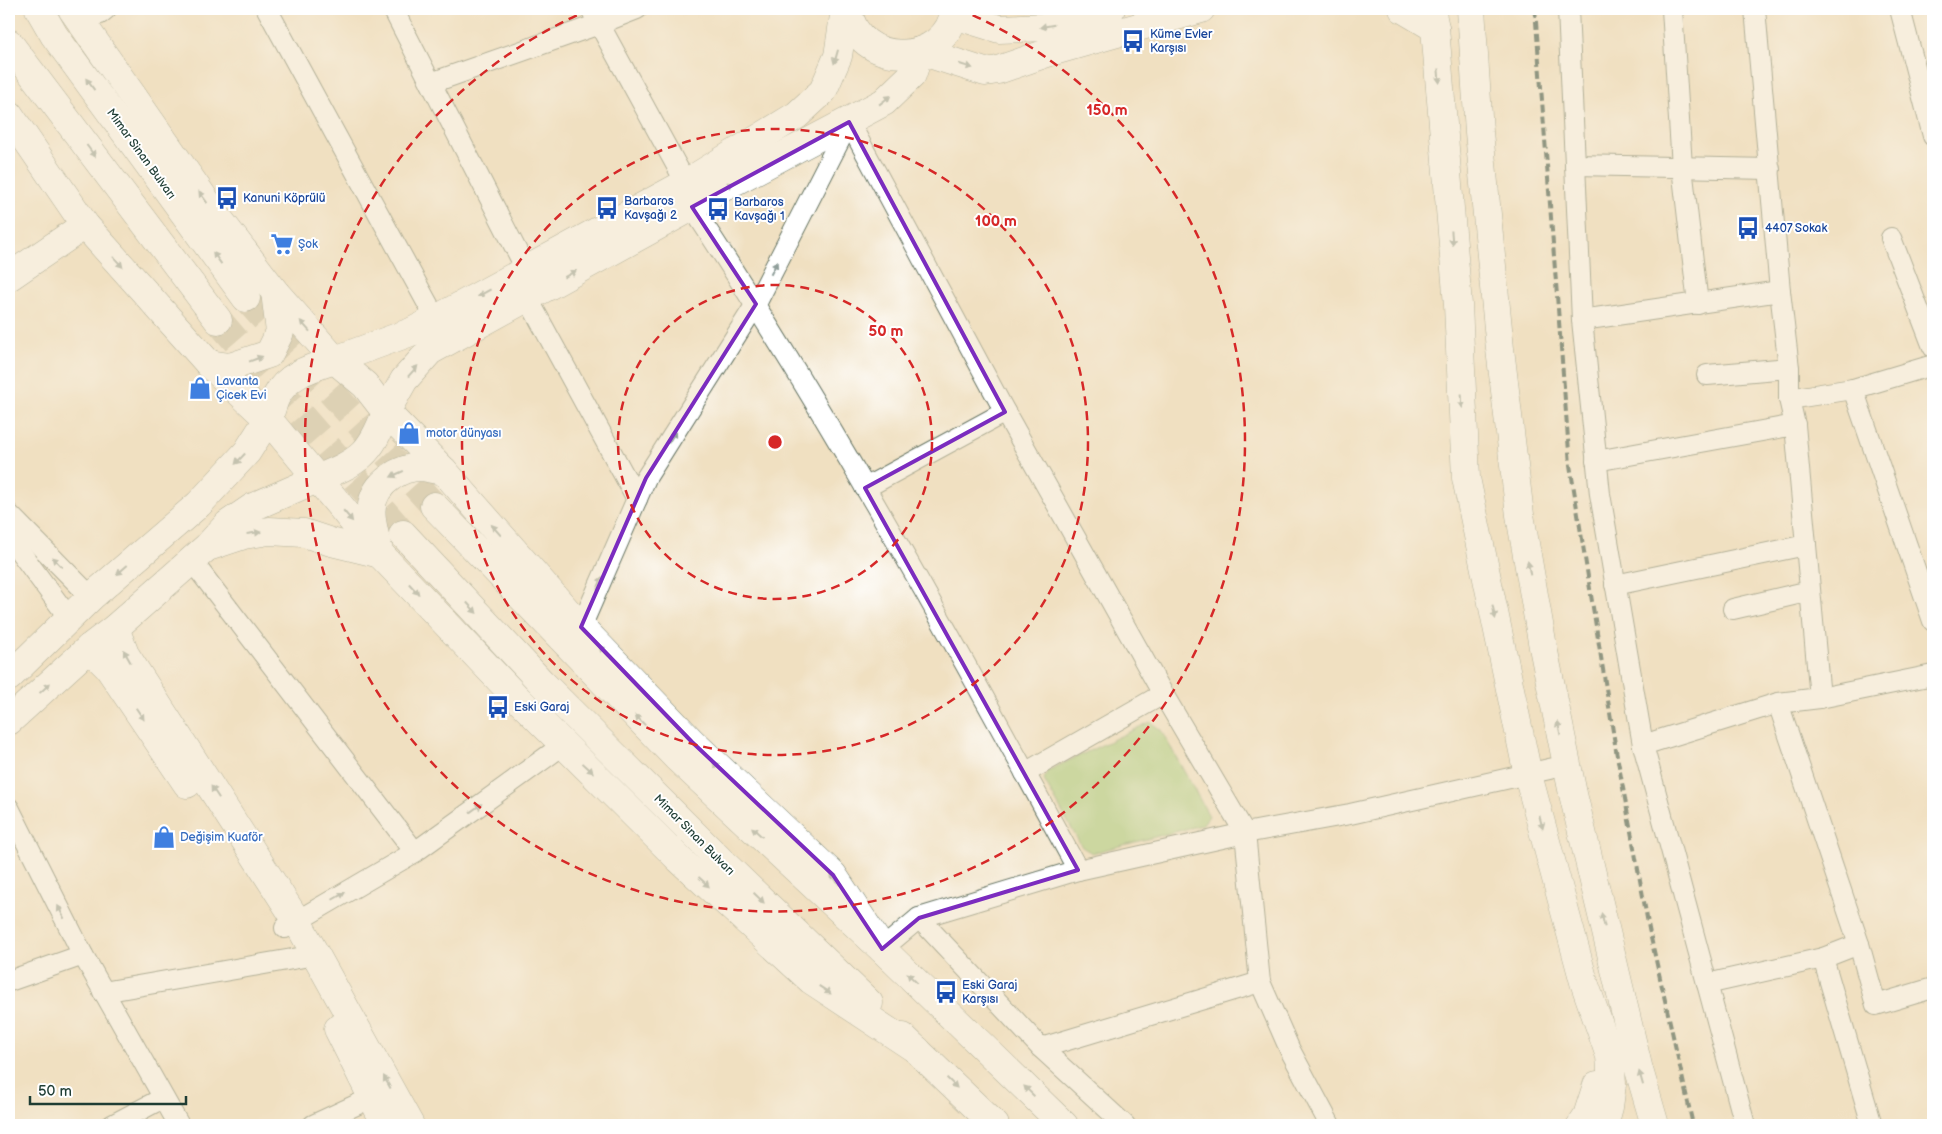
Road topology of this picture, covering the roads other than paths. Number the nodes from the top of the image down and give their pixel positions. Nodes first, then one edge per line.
1 (38, 9) edge
2 (72, 9) edge
3 (267, 9) edge
4 (393, 9) edge
5 (637, 9) edge
6 (846, 9) edge
7 (1111, 9) edge
8 (1201, 9) edge
9 (1403, 9) edge
10 (1471, 9) edge
11 (1568, 9) edge
12 (1672, 9) edge
13 (1755, 9) edge
14 (1900, 9) edge
15 (955, 12) edge
16 (595, 16) edge
17 (1433, 18) edge
18 (9, 43) edge
19 (920, 52) junction
20 (431, 83) junction
21 (9, 114) edge
22 (849, 122) junction
23 (1933, 136) edge
24 (1575, 165) junction
25 (1682, 166) junction
26 (1770, 169) junction
27 (689, 195) junction
28 (85, 225) junction
29 (1891, 238) dead end
30 (526, 269) junction
31 (9, 277) edge
32 (1780, 291) junction
33 (275, 292) junction
34 (527, 297) junction
35 (246, 298) tunnel mouth
36 (756, 304) junction
37 (1698, 304) junction
38 (436, 319) junction
39 (218, 320) tunnel mouth
40 (1582, 320) junction
41 (1933, 347) edge
42 (336, 360) junction
43 (209, 364) junction
44 (1933, 365) edge
45 (1789, 368) junction
46 (1707, 375) dead end
47 (1853, 389) junction
48 (1789, 399) junction
49 (386, 412) junction
50 (1005, 412) junction
51 (268, 419) junction
52 (1795, 425) junction
53 (1596, 461) junction
54 (444, 471) junction
55 (317, 479) junction
56 (865, 488) junction
57 (636, 499) junction
58 (434, 506) tunnel mouth
59 (9, 514) edge
60 (404, 534) tunnel mouth
61 (9, 537) edge
62 (1806, 544) junction
63 (200, 554) junction
64 (380, 554) junction
65 (1615, 585) junction
66 (1810, 591) junction
67 (91, 597) junction
68 (1733, 609) dead end
69 (69, 618) junction
70 (1933, 621) edge
71 (581, 627) junction
72 (114, 628) junction
73 (89, 648) junction
74 (1933, 675) edge
75 (9, 677) edge
76 (1163, 694) junction
77 (1820, 698) junction
78 (1778, 703) junction
79 (9, 722) edge
80 (563, 745) junction
81 (1643, 745) junction
82 (1567, 765) junction
83 (1025, 773) junction
84 (1528, 774) junction
85 (9, 808) edge
86 (1245, 833) junction
87 (414, 852) junction
88 (1078, 870) junction
89 (918, 918) junction
90 (291, 924) junction
91 (1860, 944) junction
92 (882, 949) junction
93 (310, 954) junction
94 (83, 955) junction
95 (1823, 958) junction
96 (9, 981) edge
97 (1260, 982) junction
98 (1584, 982) junction
99 (1707, 984) junction
100 (1933, 988) edge
101 (104, 992) junction
102 (1041, 1048) junction
103 (917, 1050) junction
104 (163, 1098) junction
105 (371, 1098) junction
106 (112, 1125) edge
107 (179, 1125) edge
108 (313, 1125) edge
109 (386, 1125) edge
110 (410, 1125) edge
111 (995, 1125) edge
112 (1064, 1125) edge
113 (1125, 1125) edge
114 (1330, 1125) edge
115 (1581, 1125) edge
116 (1604, 1125) edge
117 (1655, 1125) edge
118 (1745, 1125) edge
119 (1872, 1125) edge

35 -> 1 main road, Mimar Sinan Bulvarı
33 -> 2 main road
3 - 38 street
4 - 20 street
5 - 16 street
6 - 19 main road
6 -> 27 main road
7 -> 15 main road
19 -> 8 main road
9 - 17 main road
82 -> 10 main road
11 - 24 street
12 - 25 street
13 - 26 street
14 - 23 street
15 - 19 main road
16 - 20 street
16 - 27 street
17 -> 84 main road
18 -> 39 main road
22 -> 19 main road
20 - 30 street
21 - 28 main road
27 -> 22 main road
36 -> 22 street
22 - 50 street
24 - 25 street
24 - 40 street
25 - 26 street
25 - 37 street
26 - 32 street
27 - 30 main road
34 -> 27 main road
27 - 36 street
28 - 31 main road
28 -> 43 main road
29 - 41 street
30 -> 38 main road
32 - 37 street
32 - 45 street
42 -> 33 main road
43 -> 33 main road
49 -> 34 main road
34 - 57 street
36 - 56 street
57 -> 36 street
37 - 40 street
38 - 42 main road
40 - 53 street
42 - 49 main road
42 - 51 main road
43 - 51 main road
44 - 47 street
45 - 46 street
45 - 48 street
47 - 48 street
47 - 70 street
48 - 52 street
49 - 54 main road
49 - 55 main road
50 - 56 street
50 - 76 street
51 - 55 main road
51 -> 67 main road
52 - 53 street
52 - 62 street
53 - 65 street
54 -> 64 main road
71 -> 54 main road
55 - 63 main road
55 -> 64 main road
56 - 83 street
71 -> 57 street
92 -> 58 main road
67 -> 59 street
60 -> 103 main road, Mimar Sinan Bulvarı
61 - 69 street
62 - 65 street
62 - 66 street
63 -> 64 main road
63 - 72 main road
63 - 87 street
64 -> 80 main road
65 - 81 street
66 - 68 street
66 - 77 street
67 - 69 main road
67 - 72 main road
69 - 73 main road
69 - 75 main road
92 -> 71 main road
72 - 73 main road
90 -> 72 main road
79 -> 73 main road
73 -> 90 main road
74 - 77 street
76 - 83 street
76 - 86 street
77 - 78 street
78 - 81 street
78 - 91 street
87 -> 80 street
80 -> 103 main road
81 - 99 street
82 - 84 street
117 -> 82 main road
83 - 88 street
84 - 86 street
84 -> 98 main road
94 -> 85 street
86 - 88 street
86 - 97 street
90 -> 87 street
88 - 89 street
89 - 92 street
89 - 102 street
90 - 93 main road
91 - 95 street
91 - 100 street
112 -> 92 main road
93 - 101 street
93 - 105 main road
110 -> 93 main road
94 - 96 street
94 - 101 street
95 - 99 street
95 - 119 street
97 - 102 street
97 - 114 street
98 - 115 main road
98 - 116 main road
99 - 118 street
101 - 104 street
102 - 113 street
103 -> 111 main road, Mimar Sinan Bulvarı
104 - 106 street
104 - 107 street
105 - 108 street
105 - 109 main road

